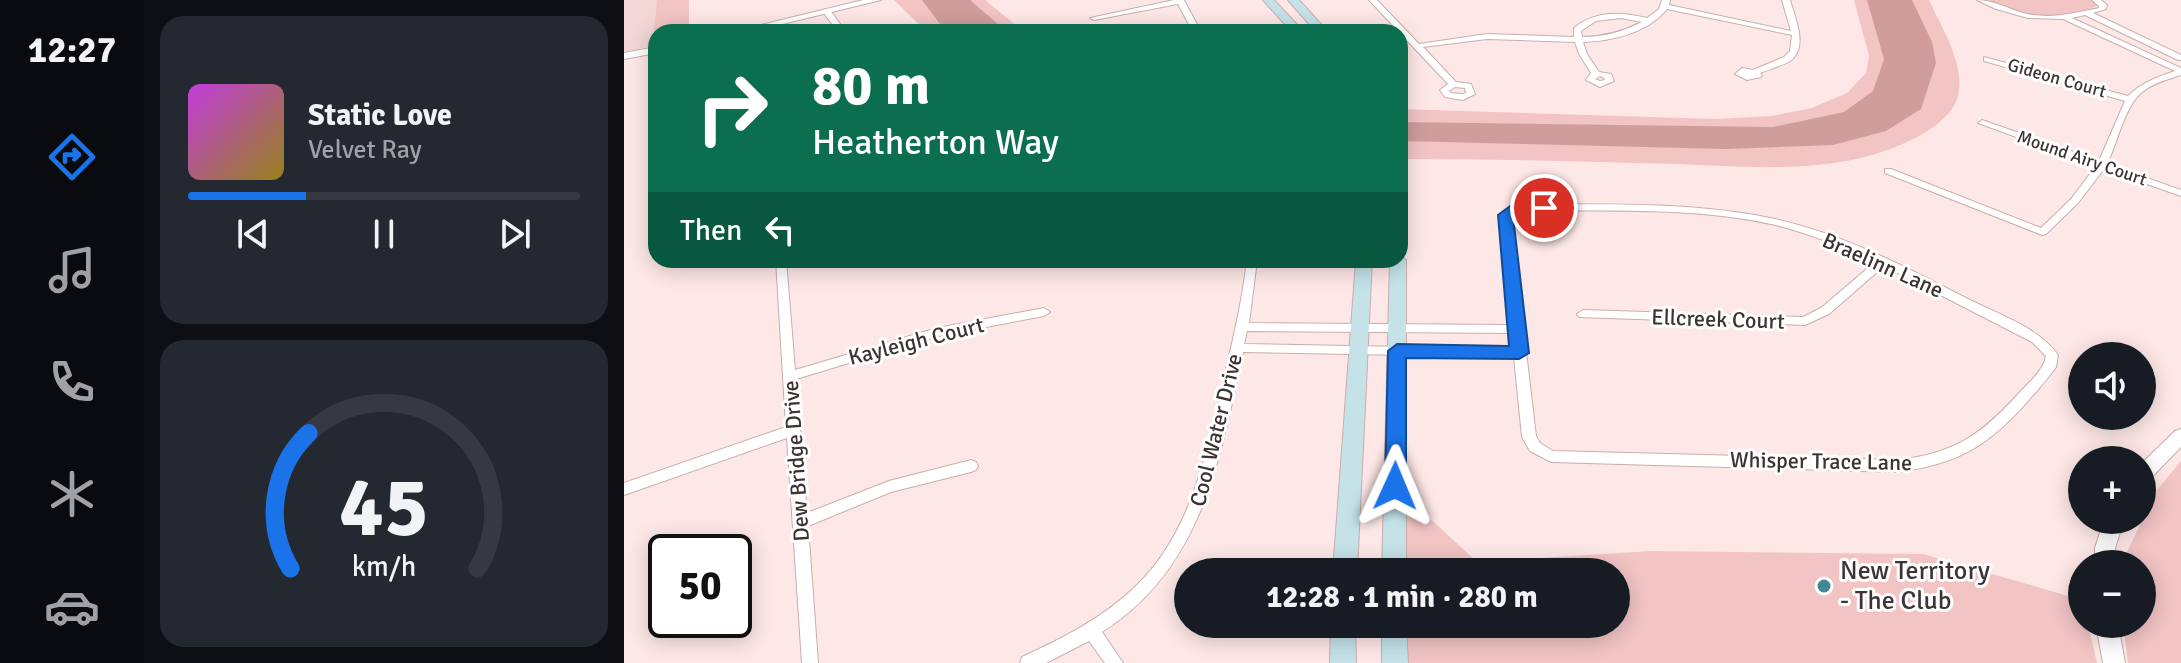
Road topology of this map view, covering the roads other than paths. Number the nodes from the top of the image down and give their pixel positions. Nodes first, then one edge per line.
1 (876, 0) edge
2 (1180, 0) edge
3 (1268, 0) edge
4 (1293, 0) edge
5 (1373, 0) edge
6 (1786, 0) edge
7 (1981, 0) edge
8 (2096, 0) edge
9 (1666, 3) edge
10 (827, 12) junction
11 (2086, 13) junction
12 (2064, 17) junction
13 (1094, 18) dead end
14 (1649, 21) junction
15 (773, 24) edge
16 (836, 24) edge
17 (1193, 24) edge
18 (1290, 24) edge
19 (1315, 24) edge
20 (1396, 24) edge
21 (1796, 34) junction
22 (1408, 36) edge
23 (1578, 40) junction
24 (1418, 46) junction
25 (648, 52) edge
26 (624, 56) edge
27 (2181, 58) edge
28 (1987, 59) dead end
29 (1755, 72) dead end
30 (2181, 72) edge
31 (1596, 74) dead end
32 (1453, 84) dead end
33 (2128, 99) junction
34 (1982, 123) dead end
35 (2101, 165) junction
36 (1888, 171) dead end
37 (2181, 193) edge
38 (1880, 263) junction
39 (782, 268) edge
40 (1251, 268) edge
41 (1364, 268) edge
42 (1398, 268) edge
43 (1044, 312) dead end
44 (1583, 314) dead end
45 (1242, 327) junction
46 (1361, 328) junction
47 (1397, 328) junction
48 (1516, 329) junction
49 (2044, 347) joint
50 (1237, 348) junction
51 (1358, 350) junction
52 (1397, 351) junction
53 (1519, 353) junction
54 (790, 376) junction
55 (794, 430) junction
56 (2181, 436) edge
57 (2156, 461) edge
58 (971, 466) dead end
59 (624, 489) edge
60 (800, 522) junction
61 (1346, 558) edge
62 (1394, 558) edge
63 (1093, 633) junction
64 (1343, 638) edge
65 (1394, 638) edge
66 (2110, 638) edge
67 (810, 663) edge
68 (1028, 663) edge
69 (1115, 663) edge
70 (1343, 663) edge
71 (1395, 663) edge
72 (2114, 663) edge

1 - 10 street
2 - 13 street
2 - 17 street
3 - 18 main road
4 - 19 main road
5 - 20 street
6 - 21 street
7 - 12 street
8 - 11 street
9 - 14 street
9 - 21 street
10 - 15 street
10 - 16 street
11 - 12 street
11 - 27 street
12 - 30 street
14 - 23 street
14 - 23 street
21 - 29 street
22 - 24 street
23 - 24 street
23 - 31 street
24 - 32 street
25 - 26 street
28 - 33 street, Gideon Court
30 - 33 street
33 - 35 street
34 - 35 street, Mound Airy Court
35 - 36 street
35 - 37 street, Mound Airy Court
38 - 44 street, Ellcreek Court
38 - 48 street, Braelinn Lane
38 - 49 street, Braelinn Lane
39 - 54 street, Dew Bridge Drive
40 - 45 street, Cool Water Drive
41 - 46 main road
42 - 47 main road
43 - 54 street, Kayleigh Court
45 - 46 street
45 - 50 street, Cool Water Drive
46 - 47 street
46 - 51 main road
47 - 48 street
47 - 52 main road
48 - 53 street
49 - 53 street, Whisper Trace Lane
50 - 51 street
50 - 63 street, Cool Water Drive
51 - 52 street
51 - 61 main road
52 - 53 street
52 - 62 main road
54 - 55 street, Dew Bridge Drive
55 - 59 street
55 - 60 street, Dew Bridge Drive
56 - 57 street
58 - 60 street
60 - 67 street, Dew Bridge Drive
63 - 68 street, Cool Water Drive
63 - 69 street
64 - 70 main road
65 - 71 main road
66 - 72 street

